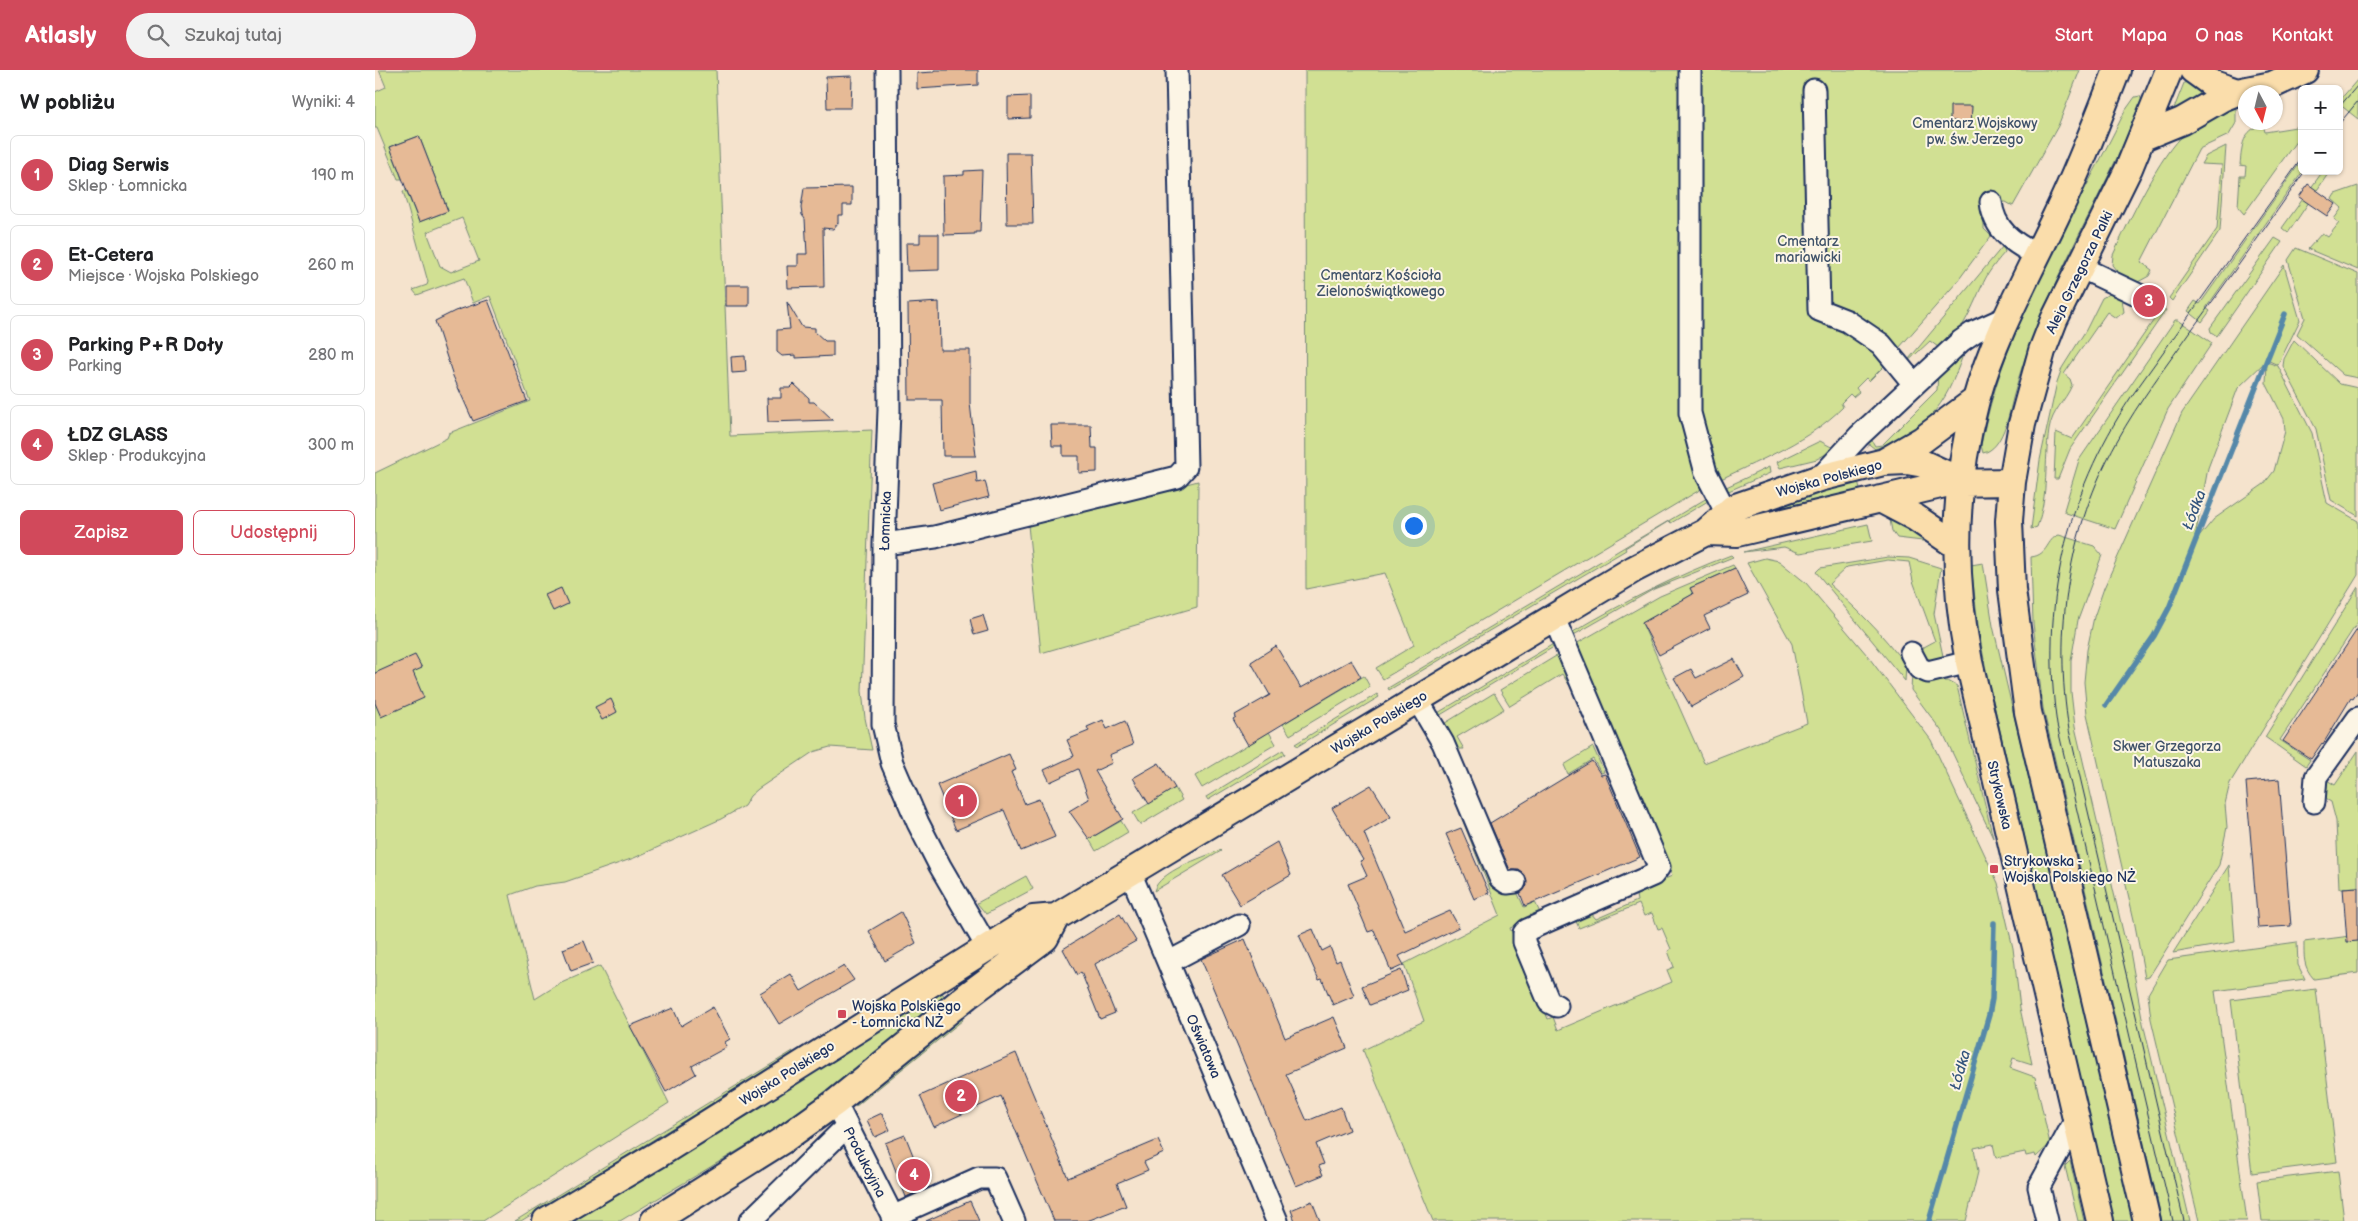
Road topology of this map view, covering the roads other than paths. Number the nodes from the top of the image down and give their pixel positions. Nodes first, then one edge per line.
1 (887, 70) edge
2 (1177, 70) edge
3 (1690, 70) edge
4 (2117, 70) edge
5 (2169, 70) edge
6 (2193, 70) edge
7 (2305, 70) edge
8 (1813, 90) dead end
9 (2237, 92) junction
10 (2143, 138) junction
11 (1991, 202) dead end
12 (2037, 255) junction
13 (2080, 267) junction
14 (2145, 298) dead end
15 (2005, 318) junction
16 (1913, 384) junction
17 (1977, 400) junction
18 (1884, 462) junction
19 (1820, 478) junction
20 (1961, 481) junction
21 (2012, 482) junction
22 (1880, 499) junction
23 (1727, 512) junction
24 (1706, 532) junction
25 (884, 544) junction
26 (1957, 546) junction
27 (1554, 618) junction
28 (1911, 653) dead end
29 (1969, 662) junction
30 (1417, 699) junction
31 (2358, 718) edge
32 (2314, 802) dead end
33 (1130, 872) junction
34 (1515, 882) dead end
35 (1055, 917) junction
36 (1239, 925) dead end
37 (987, 947) junction
38 (1169, 962) junction
39 (1557, 1006) dead end
40 (835, 1102) junction
41 (2076, 1119) junction
42 (846, 1127) junction
43 (893, 1219) edge
44 (547, 1221) edge
45 (654, 1221) edge
46 (750, 1221) edge
47 (1014, 1221) edge
48 (1277, 1221) edge
49 (2047, 1221) edge
50 (2100, 1221) edge
51 (2147, 1221) edge

1 - 25 street, Łomnicka
2 - 25 street
3 - 23 street
4 - 12 main road
5 - 10 main road, Aleja Grzegorza Palki
6 - 9 main road
7 - 9 main road
8 - 16 street
9 - 10 main road
10 - 13 main road, Aleja Grzegorza Palki
11 - 12 street
12 - 15 main road
13 - 14 street
13 - 21 main road, Aleja Grzegorza Palki
15 - 16 street
15 - 17 main road
16 - 19 street
17 - 18 main road
17 - 20 main road
18 - 19 main road, Wojska Polskiego
18 - 20 main road, Wojska Polskiego
19 - 23 main road, Wojska Polskiego
20 - 21 main road, Wojska Polskiego
20 - 22 main road, Wojska Polskiego
20 - 26 main road, Strykowska
21 - 51 main road
22 - 24 main road, Wojska Polskiego
22 - 26 main road
23 - 24 main road, Wojska Polskiego
24 - 27 main road, Wojska Polskiego
25 - 37 street, Łomnicka
26 - 29 main road, Strykowska
27 - 30 main road, Wojska Polskiego
27 - 39 street
28 - 29 street
29 - 41 main road, Strykowska
30 - 33 main road, Wojska Polskiego
30 - 34 street
31 - 32 street
33 - 35 main road, Wojska Polskiego
33 - 38 street, Oświatowa
35 - 37 main road, Wojska Polskiego
35 - 40 main road
36 - 38 street
37 - 44 main road, Wojska Polskiego
38 - 48 street, Oświatowa
40 - 42 street, Produkcyjna
40 - 45 main road
41 - 49 street
41 - 50 main road, Strykowska
42 - 43 street, Produkcyjna
42 - 46 street
43 - 47 street

